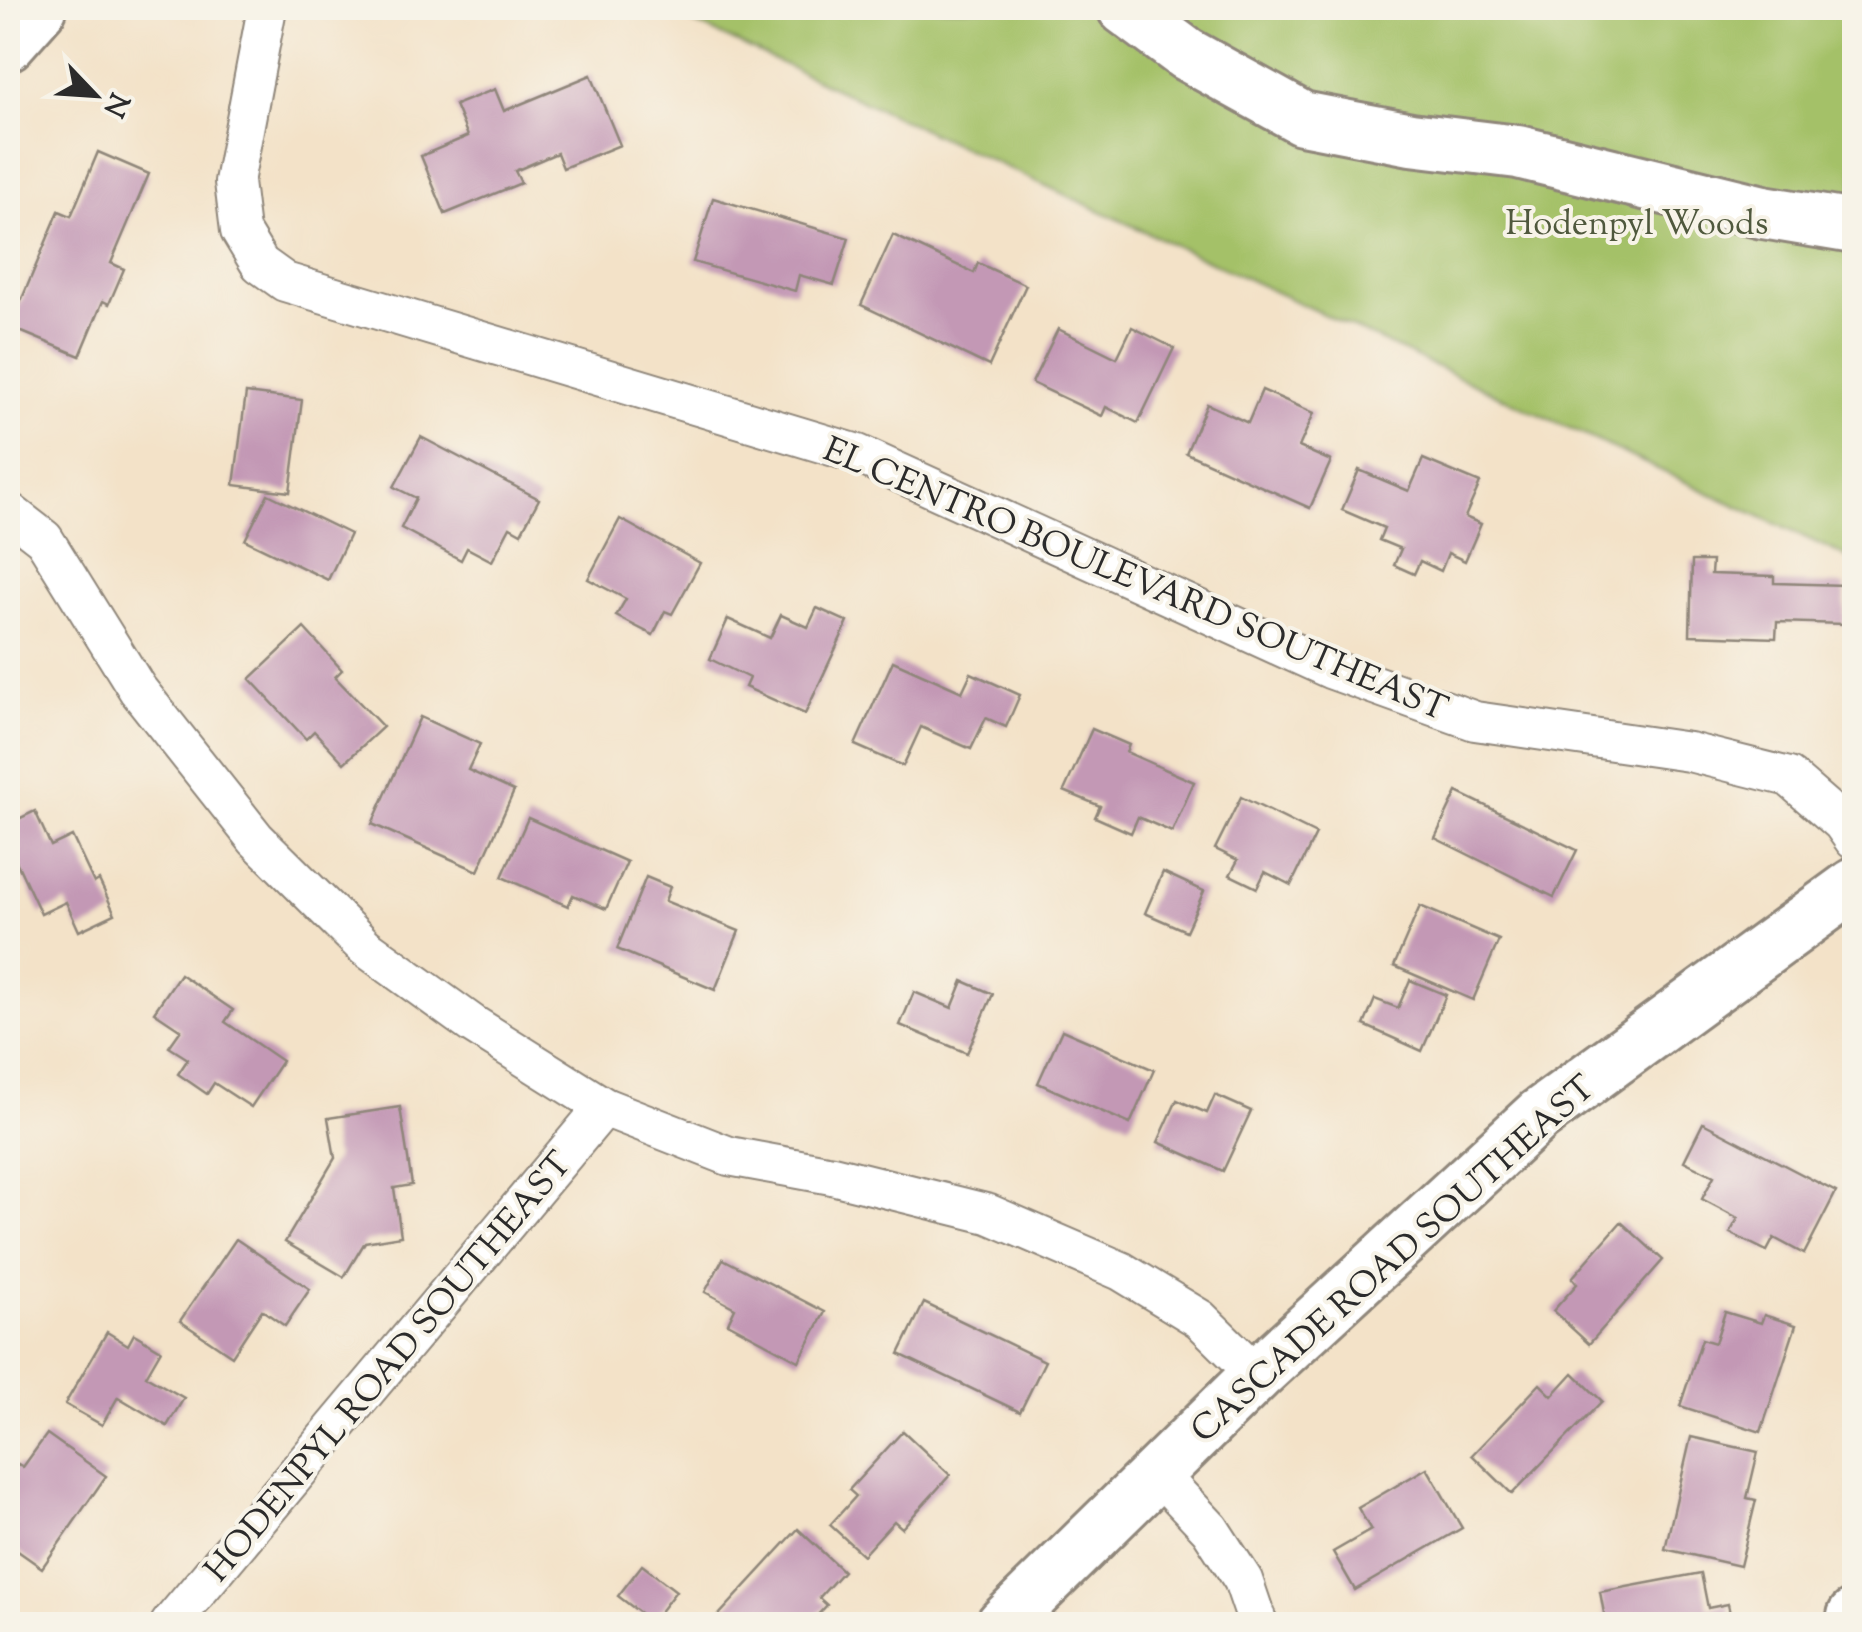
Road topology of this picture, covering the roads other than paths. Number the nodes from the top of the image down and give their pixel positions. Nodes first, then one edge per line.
1 (40, 8) edge
2 (266, 8) edge
3 (1124, 8) edge
4 (8, 44) edge
5 (1854, 226) edge
6 (8, 510) edge
7 (1854, 840) edge
8 (1854, 884) edge
9 (604, 1107) junction
10 (1257, 1374) junction
11 (1157, 1473) junction
12 (1854, 1616) edge
13 (170, 1624) edge
14 (1003, 1624) edge
15 (1258, 1624) edge
16 (1853, 1624) edge

1 - 4 main road
2 - 7 street, EL CENTRO BOULEVARD SOUTHEAST
3 - 5 main road
6 - 9 street
8 - 10 main road, CASCADE ROAD SOUTHEAST
9 - 10 street
9 - 13 street, HODENPYL ROAD SOUTHEAST
10 - 11 main road, CASCADE ROAD SOUTHEAST
11 - 14 main road, CASCADE ROAD SOUTHEAST
11 - 15 street
12 - 16 main road

